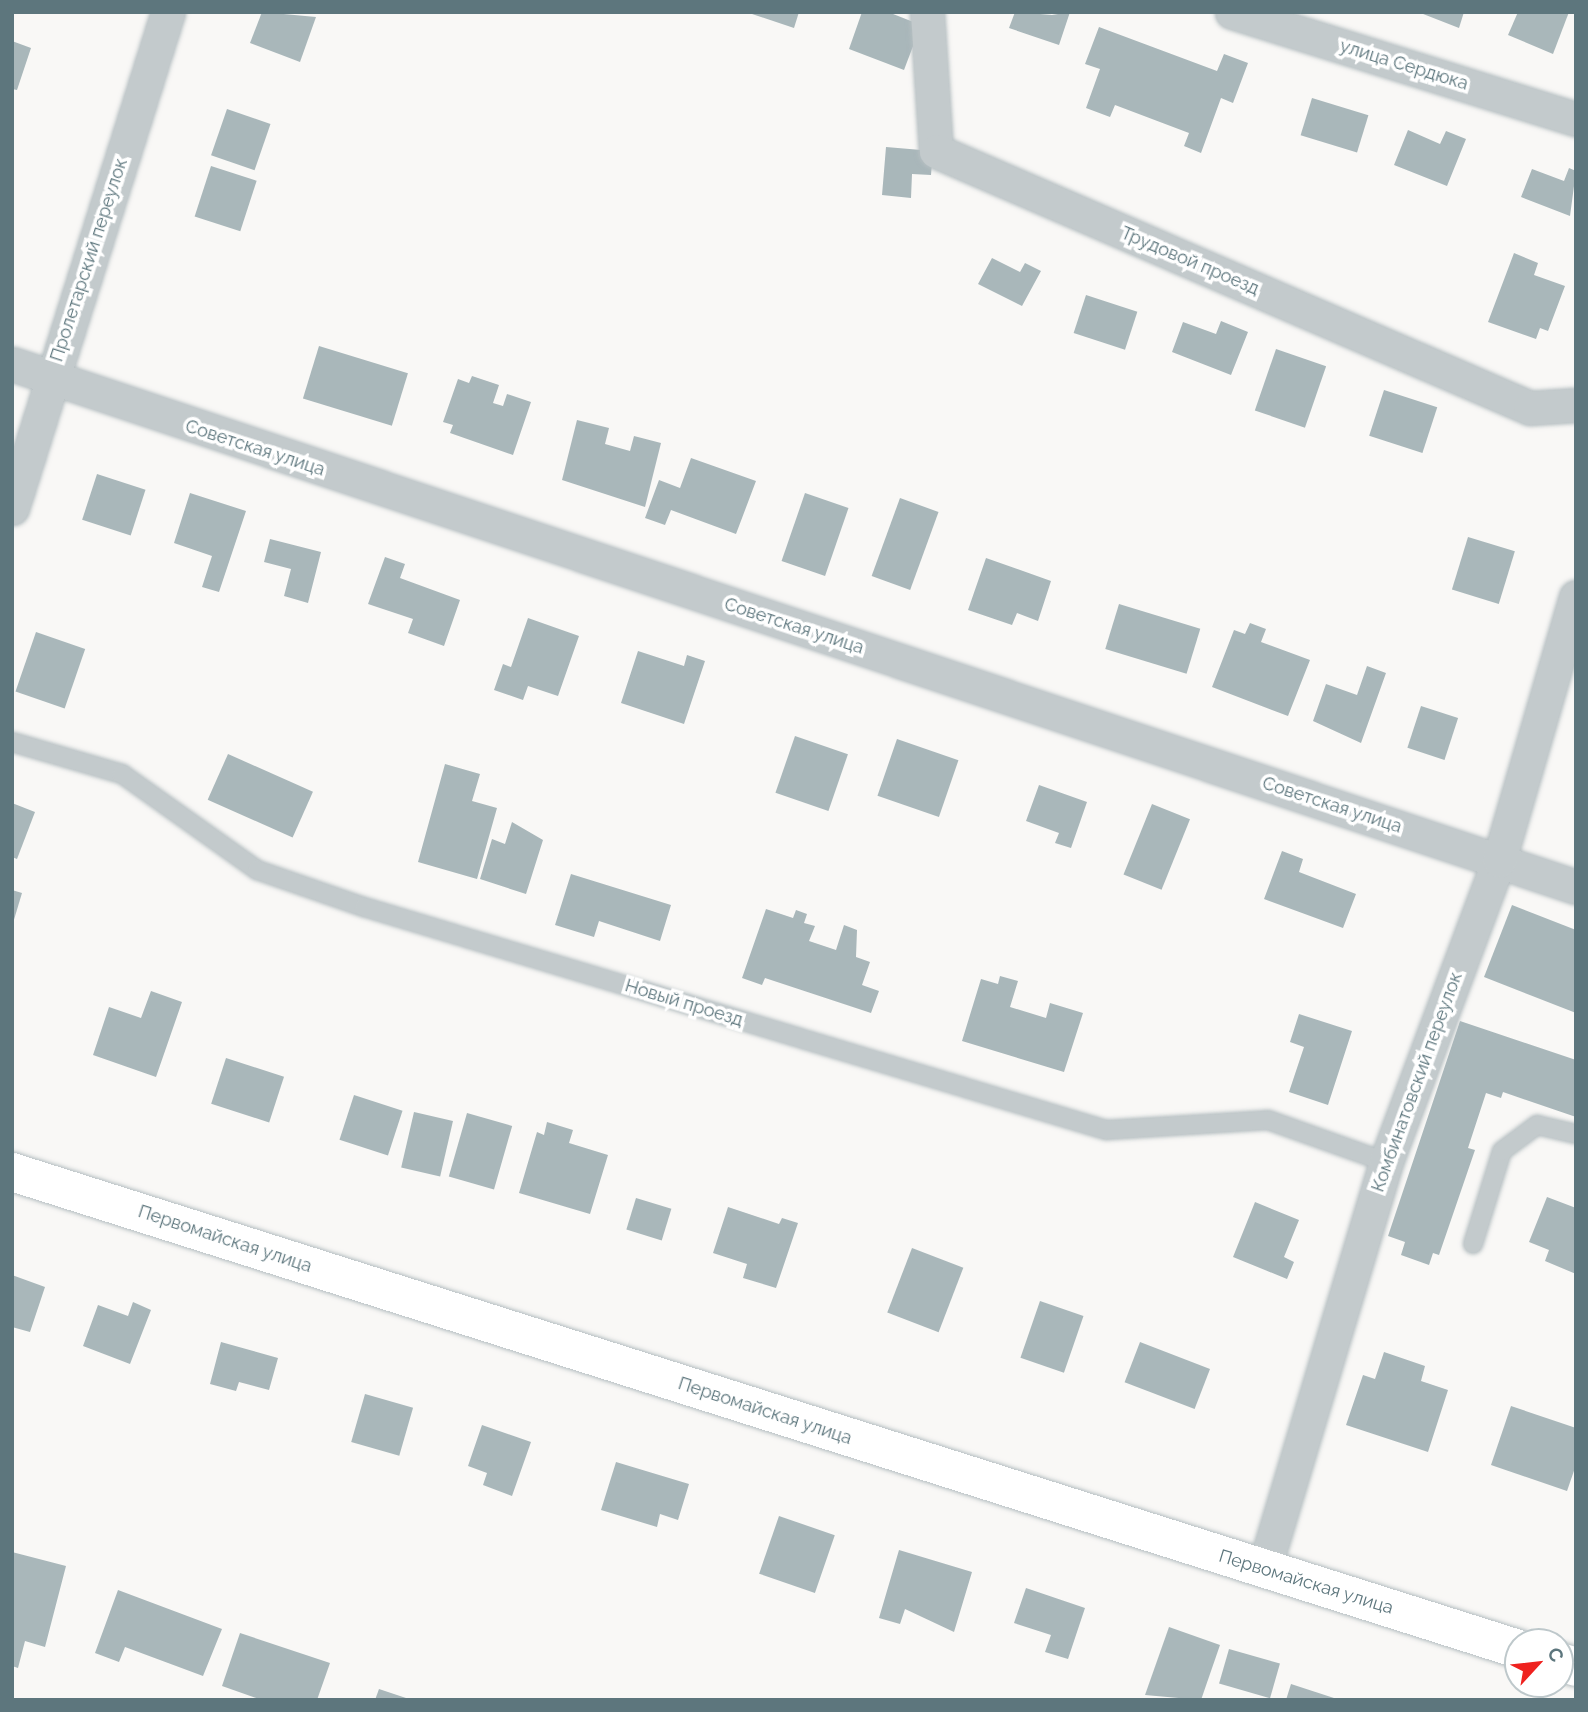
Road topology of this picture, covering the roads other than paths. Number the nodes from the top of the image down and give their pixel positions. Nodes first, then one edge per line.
1 (168, 12) edge
2 (927, 12) edge
3 (1232, 12) edge
4 (1576, 118) edge
5 (12, 364) edge
6 (51, 381) junction
7 (1576, 405) edge
8 (12, 508) edge
9 (1576, 597) edge
10 (12, 742) edge
11 (1499, 860) junction
12 (1576, 887) edge
13 (1576, 1134) edge
14 (1386, 1162) junction
15 (12, 1172) edge
16 (1473, 1244) dead end
17 (1264, 1569) junction
18 (1504, 1645) edge

1 - 6 street, Пролетарский переулок
2 - 7 street, Трудовой проезд
3 - 4 street, улица Сердюка
5 - 6 street, Советская улица
6 - 8 street, Пролетарский переулок
6 - 11 street, Советская улица
9 - 11 street, Комбинатовский переулок
10 - 14 lane, Новый проезд
11 - 12 street, Советская улица
11 - 14 street, Комбинатовский переулок
13 - 16 lane
14 - 17 street, Комбинатовский переулок
15 - 17 main road, Первомайская улица
17 - 18 main road, Первомайская улица

